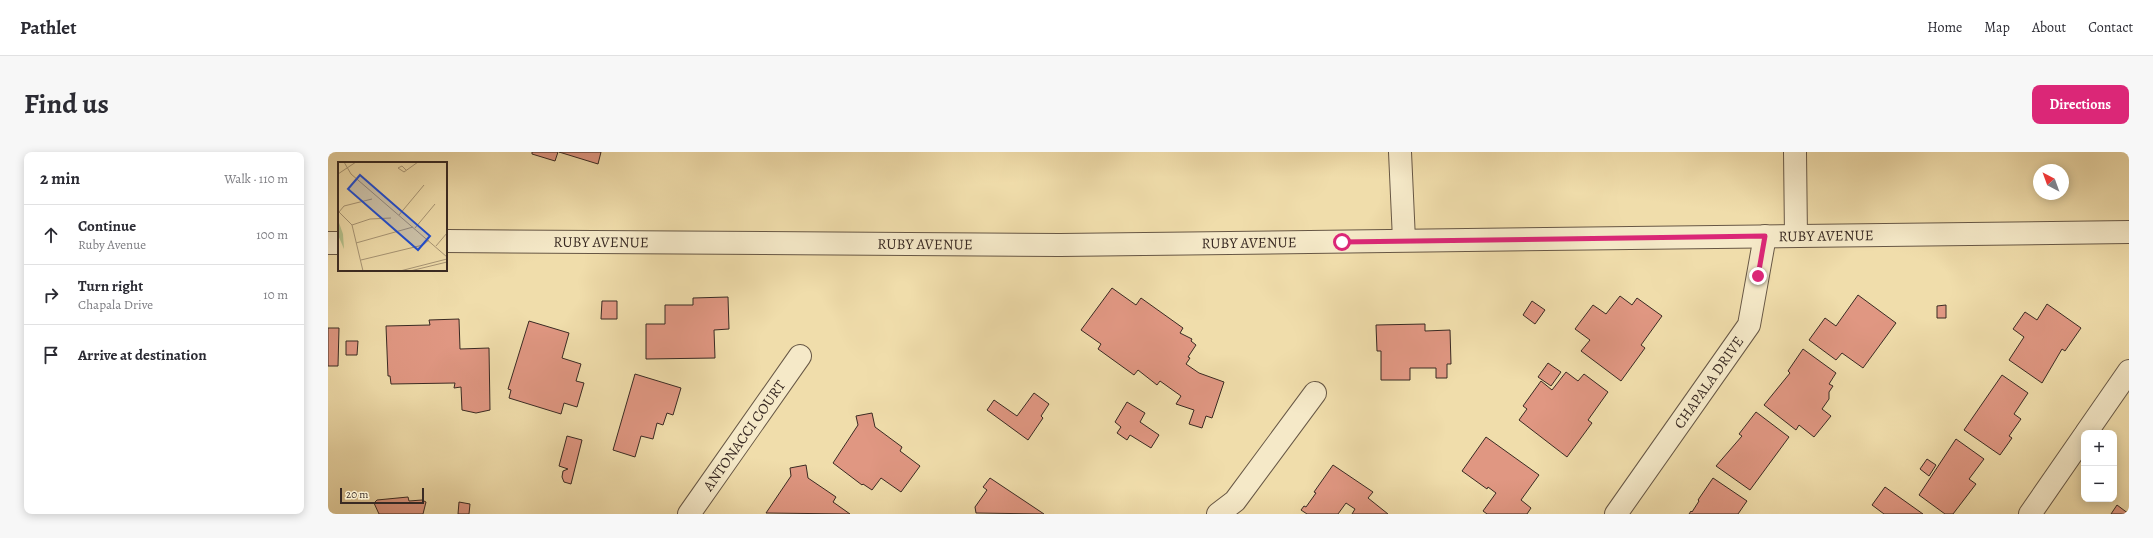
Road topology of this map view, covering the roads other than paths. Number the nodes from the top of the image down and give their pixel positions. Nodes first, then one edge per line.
1 (1400, 152) edge
2 (1795, 152) edge
3 (2129, 232) edge
4 (1765, 236) junction
5 (1796, 236) junction
6 (1404, 240) junction
7 (447, 241) edge
8 (800, 356) dead end
9 (2129, 371) edge
10 (1316, 393) dead end
11 (2088, 430) edge
12 (2081, 440) edge
13 (689, 514) edge
14 (1218, 514) edge
15 (1616, 514) edge
16 (2030, 514) edge

1 - 6 street
2 - 5 street
3 - 5 street, RUBY AVENUE
4 - 5 street, RUBY AVENUE
4 - 6 street, RUBY AVENUE
4 - 15 street, CHAPALA DRIVE
6 - 7 street, RUBY AVENUE
8 - 13 street, ANTONACCI COURT
9 - 11 street
10 - 14 street
12 - 16 street

